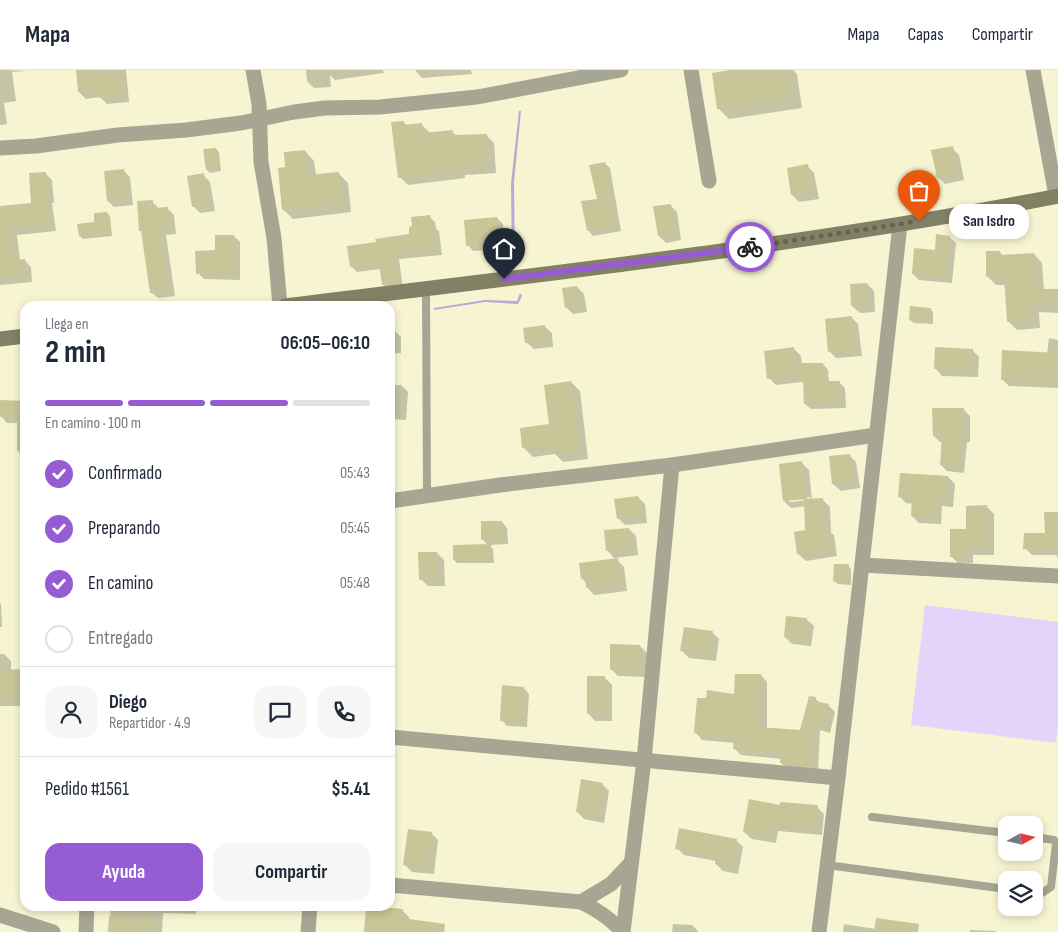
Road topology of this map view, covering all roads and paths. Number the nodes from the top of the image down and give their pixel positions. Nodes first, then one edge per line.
1 (253, 70) edge
2 (621, 70) edge
3 (691, 70) edge
4 (1033, 70) edge
5 (259, 119) junction
6 (0, 148) edge
7 (710, 181) dead end
8 (1057, 196) edge
9 (900, 225) junction
10 (426, 289) junction
11 (280, 301) edge
12 (326, 301) edge
13 (20, 337) edge
14 (0, 339) edge
15 (876, 435) junction
16 (672, 465) junction
17 (427, 495) junction
18 (395, 500) edge
19 (862, 565) junction
20 (1058, 576) edge
21 (395, 737) edge
22 (644, 760) junction
23 (838, 778) junction
24 (872, 817) dead end
25 (998, 832) edge
26 (1043, 837) edge
27 (631, 863) junction
28 (827, 866) junction
29 (395, 885) edge
30 (998, 888) edge
31 (1043, 892) edge
32 (581, 902) junction
33 (87, 911) edge
34 (310, 911) edge
35 (0, 915) edge
36 (53, 932) edge
37 (86, 932) edge
38 (308, 932) edge
39 (623, 932) edge
40 (819, 932) edge

1 - 5 street
2 - 5 street
3 - 7 street
4 - 8 street
5 - 6 street
5 - 11 street
8 - 9 street
9 - 10 street
9 - 15 street
10 - 12 street
10 - 17 lane
13 - 14 street
15 - 16 street
15 - 19 street
16 - 17 street
16 - 22 street
17 - 18 street
19 - 20 street
19 - 23 street
21 - 22 street
22 - 23 street
22 - 27 street
23 - 28 street
24 - 25 lane
26 - 31 lane
27 - 32 street
27 - 39 street
28 - 30 lane
28 - 40 street
29 - 32 street
32 - 39 street
33 - 37 street
34 - 38 street
35 - 36 street

